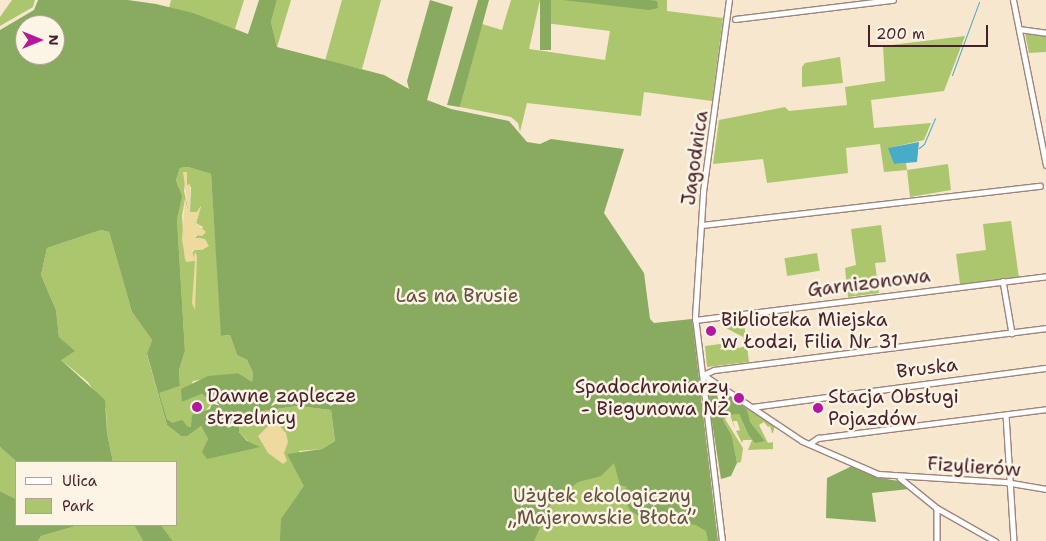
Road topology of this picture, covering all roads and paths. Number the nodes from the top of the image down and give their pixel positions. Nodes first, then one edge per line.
1 (729, 0) edge
2 (893, 0) edge
3 (1014, 0) edge
4 (734, 19) dead end
5 (1019, 30) junction
6 (1046, 33) edge
7 (1046, 165) edge
8 (1040, 186) dead end
9 (702, 224) junction
10 (1046, 276) edge
11 (1004, 281) junction
12 (695, 320) junction
13 (1046, 328) edge
14 (1012, 333) junction
15 (1046, 368) edge
16 (703, 374) junction
17 (752, 407) junction
18 (1046, 409) edge
19 (1006, 415) junction
20 (809, 444) junction
21 (900, 478) junction
22 (1010, 483) junction
23 (1046, 489) edge
24 (937, 508) junction
25 (722, 541) edge
26 (937, 541) edge
27 (995, 541) edge
28 (1014, 541) edge

1 - 9 street, Jagodnica
2 - 4 street
3 - 5 street
5 - 6 street
5 - 7 street
8 - 9 street
9 - 12 street, Jagodnica
10 - 11 street, Garnizonowa
11 - 12 street, Garnizonowa
11 - 14 street
12 - 16 street, Jagodnica
13 - 14 street
14 - 16 street
15 - 17 street, Bruska
16 - 17 street, Fizylierów
16 - 25 street
17 - 20 street, Fizylierów
18 - 19 street
19 - 20 street
19 - 22 street
20 - 21 street, Fizylierów
21 - 22 street, Fizylierów
21 - 24 street
22 - 23 street, Fizylierów
22 - 28 street
24 - 26 street
24 - 27 street

